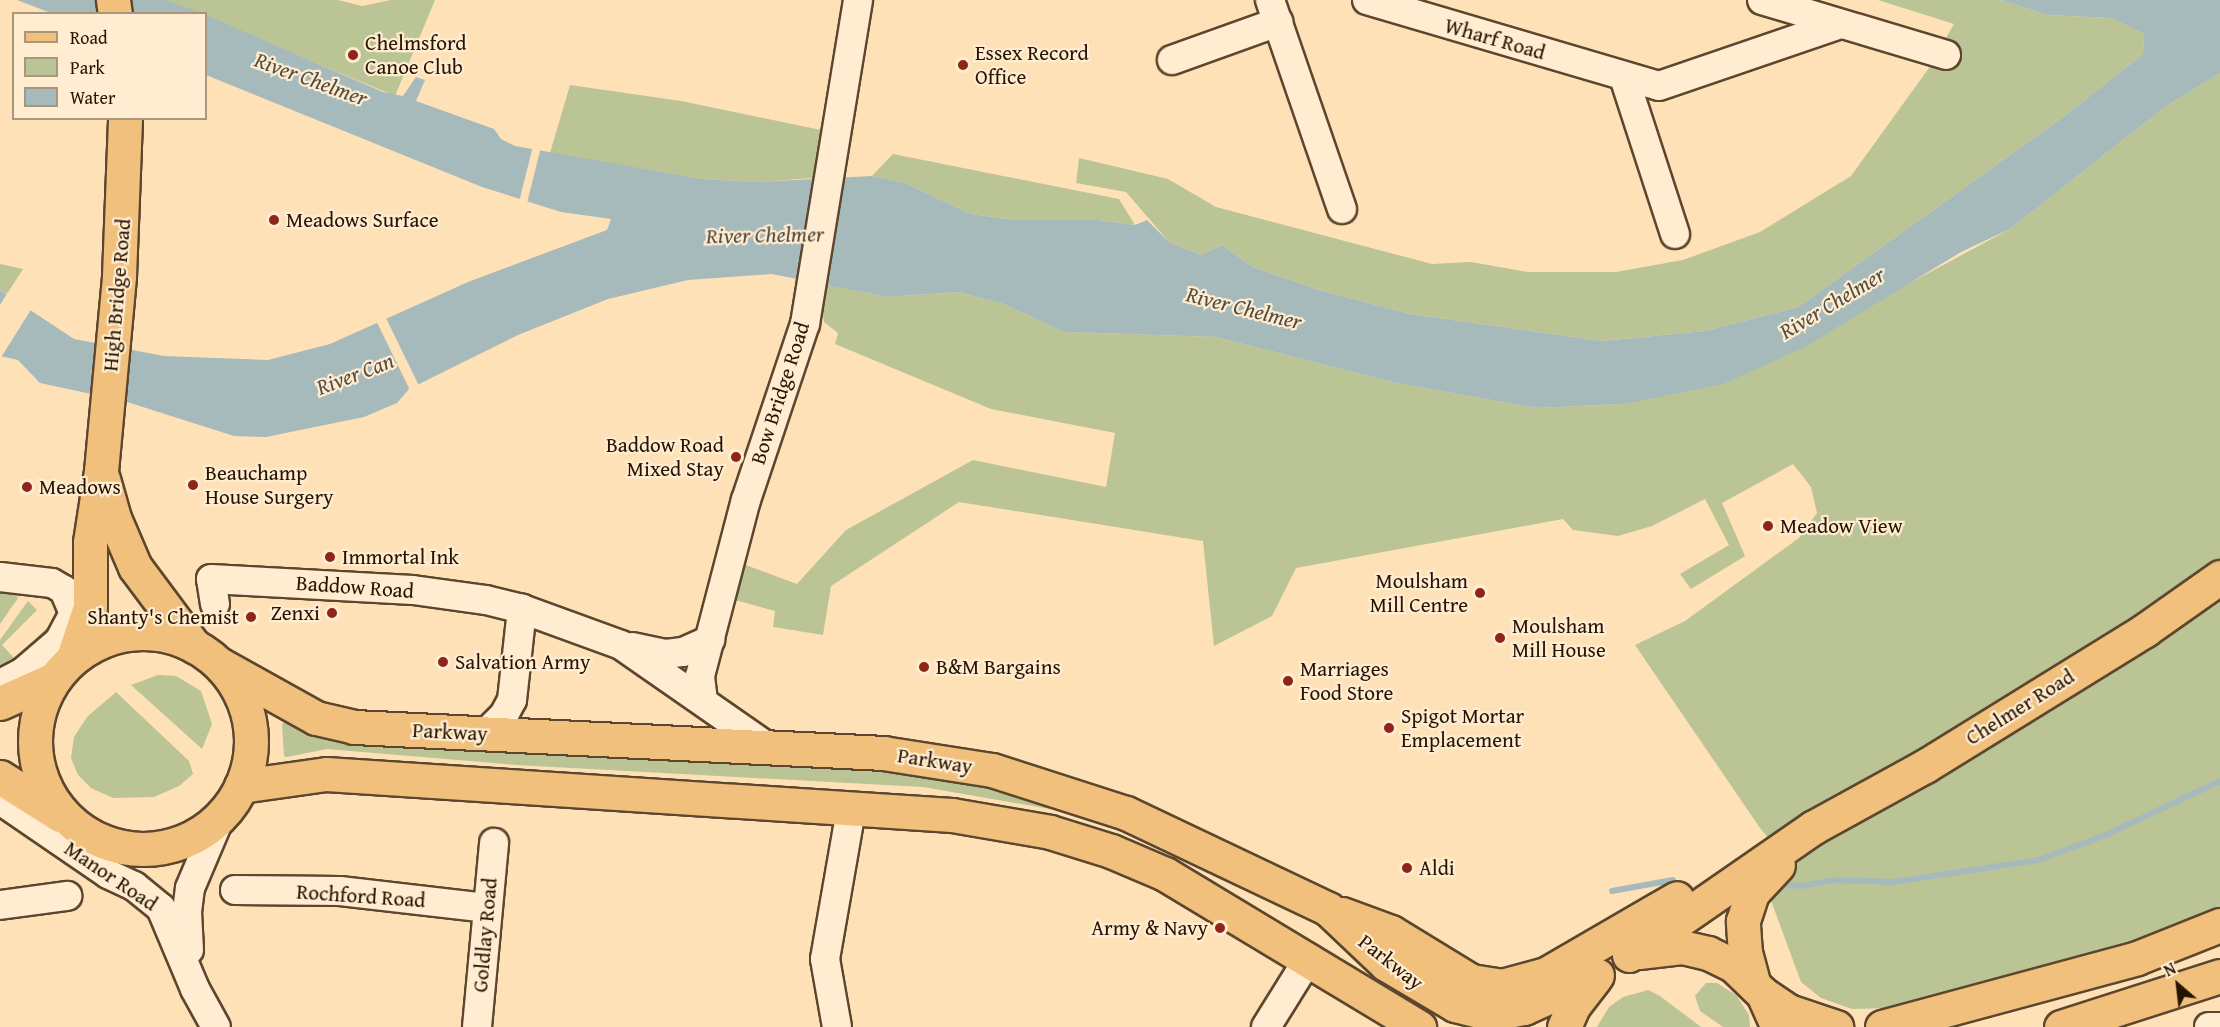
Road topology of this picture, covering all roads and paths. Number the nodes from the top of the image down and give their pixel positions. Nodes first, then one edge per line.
1 (858, 0) edge
2 (1367, 0) edge
3 (1762, 0) edge
4 (1274, 11) edge
5 (1840, 24) junction
6 (1946, 55) dead end
7 (1172, 60) dead end
8 (1624, 77) junction
9 (125, 120) edge
10 (1342, 209) dead end
11 (1675, 234) dead end
12 (101, 471) junction
13 (0, 577) edge
14 (2220, 577) edge
15 (215, 604) dead end
16 (522, 609) junction
17 (710, 640) junction
18 (621, 645) junction
19 (206, 655) junction
20 (64, 669) junction
21 (0, 684) edge
22 (703, 701) junction
23 (0, 703) edge
24 (485, 734) junction
25 (768, 747) junction
26 (0, 777) edge
27 (241, 786) junction
28 (0, 800) edge
29 (851, 810) junction
30 (221, 815) junction
31 (69, 820) junction
32 (1814, 827) junction
33 (494, 843) dead end
34 (235, 890) dead end
35 (67, 896) dead end
36 (0, 905) edge
37 (486, 908) junction
38 (1328, 909) junction
39 (2220, 925) edge
40 (1629, 955) junction
41 (1309, 958) junction
42 (1597, 975) junction
43 (2220, 976) edge
44 (191, 977) junction
45 (1758, 988) junction
46 (216, 1027) edge
47 (477, 1027) edge
48 (837, 1027) edge
49 (1266, 1027) edge
50 (1419, 1027) edge
51 (1564, 1027) edge
52 (1778, 1027) edge
53 (1836, 1027) edge
54 (1882, 1027) edge
55 (2061, 1027) edge

1 - 17 street, Bow Bridge Road
2 - 8 street, Wharf Road
3 - 5 street
4 - 7 street
4 - 10 street
5 - 6 street
5 - 8 street, Wharf Road
8 - 11 street
9 - 12 main road, High Bridge Road
12 - 19 main road, High Bridge Road
12 - 20 main road, High Bridge Road
13 - 21 street
14 - 32 main road, Chelmer Road
15 - 16 street, Baddow Road
16 - 18 street, Baddow Road
16 - 24 street
17 - 18 street
17 - 22 street, Bow Bridge Road
18 - 22 street, Baddow Road
19 - 20 main road
19 - 24 main road, Parkway
19 - 27 main road
20 - 23 main road
20 - 31 main road
22 - 25 street, Baddow Road
24 - 25 main road, Parkway
25 - 38 main road, Parkway
26 - 31 main road
27 - 29 main road, Parkway
27 - 30 main road
28 - 44 street, Manor Road
29 - 41 main road, Parkway
29 - 48 street
30 - 31 main road
30 - 44 street, Manor Road
32 - 38 main road
32 - 40 main road, Chelmer Road
32 - 45 main road, Chelmer Road
33 - 37 street, Goldlay Road
34 - 37 street, Rochford Road
35 - 36 street
37 - 47 street, Goldlay Road
38 - 42 main road, Parkway
39 - 54 main road
40 - 42 main road, Chelmer Road
40 - 45 main road
41 - 49 street
41 - 50 main road, Parkway
42 - 51 main road
43 - 55 main road
44 - 46 street, Manor Road
45 - 52 main road, Chelmer Road
45 - 53 main road

